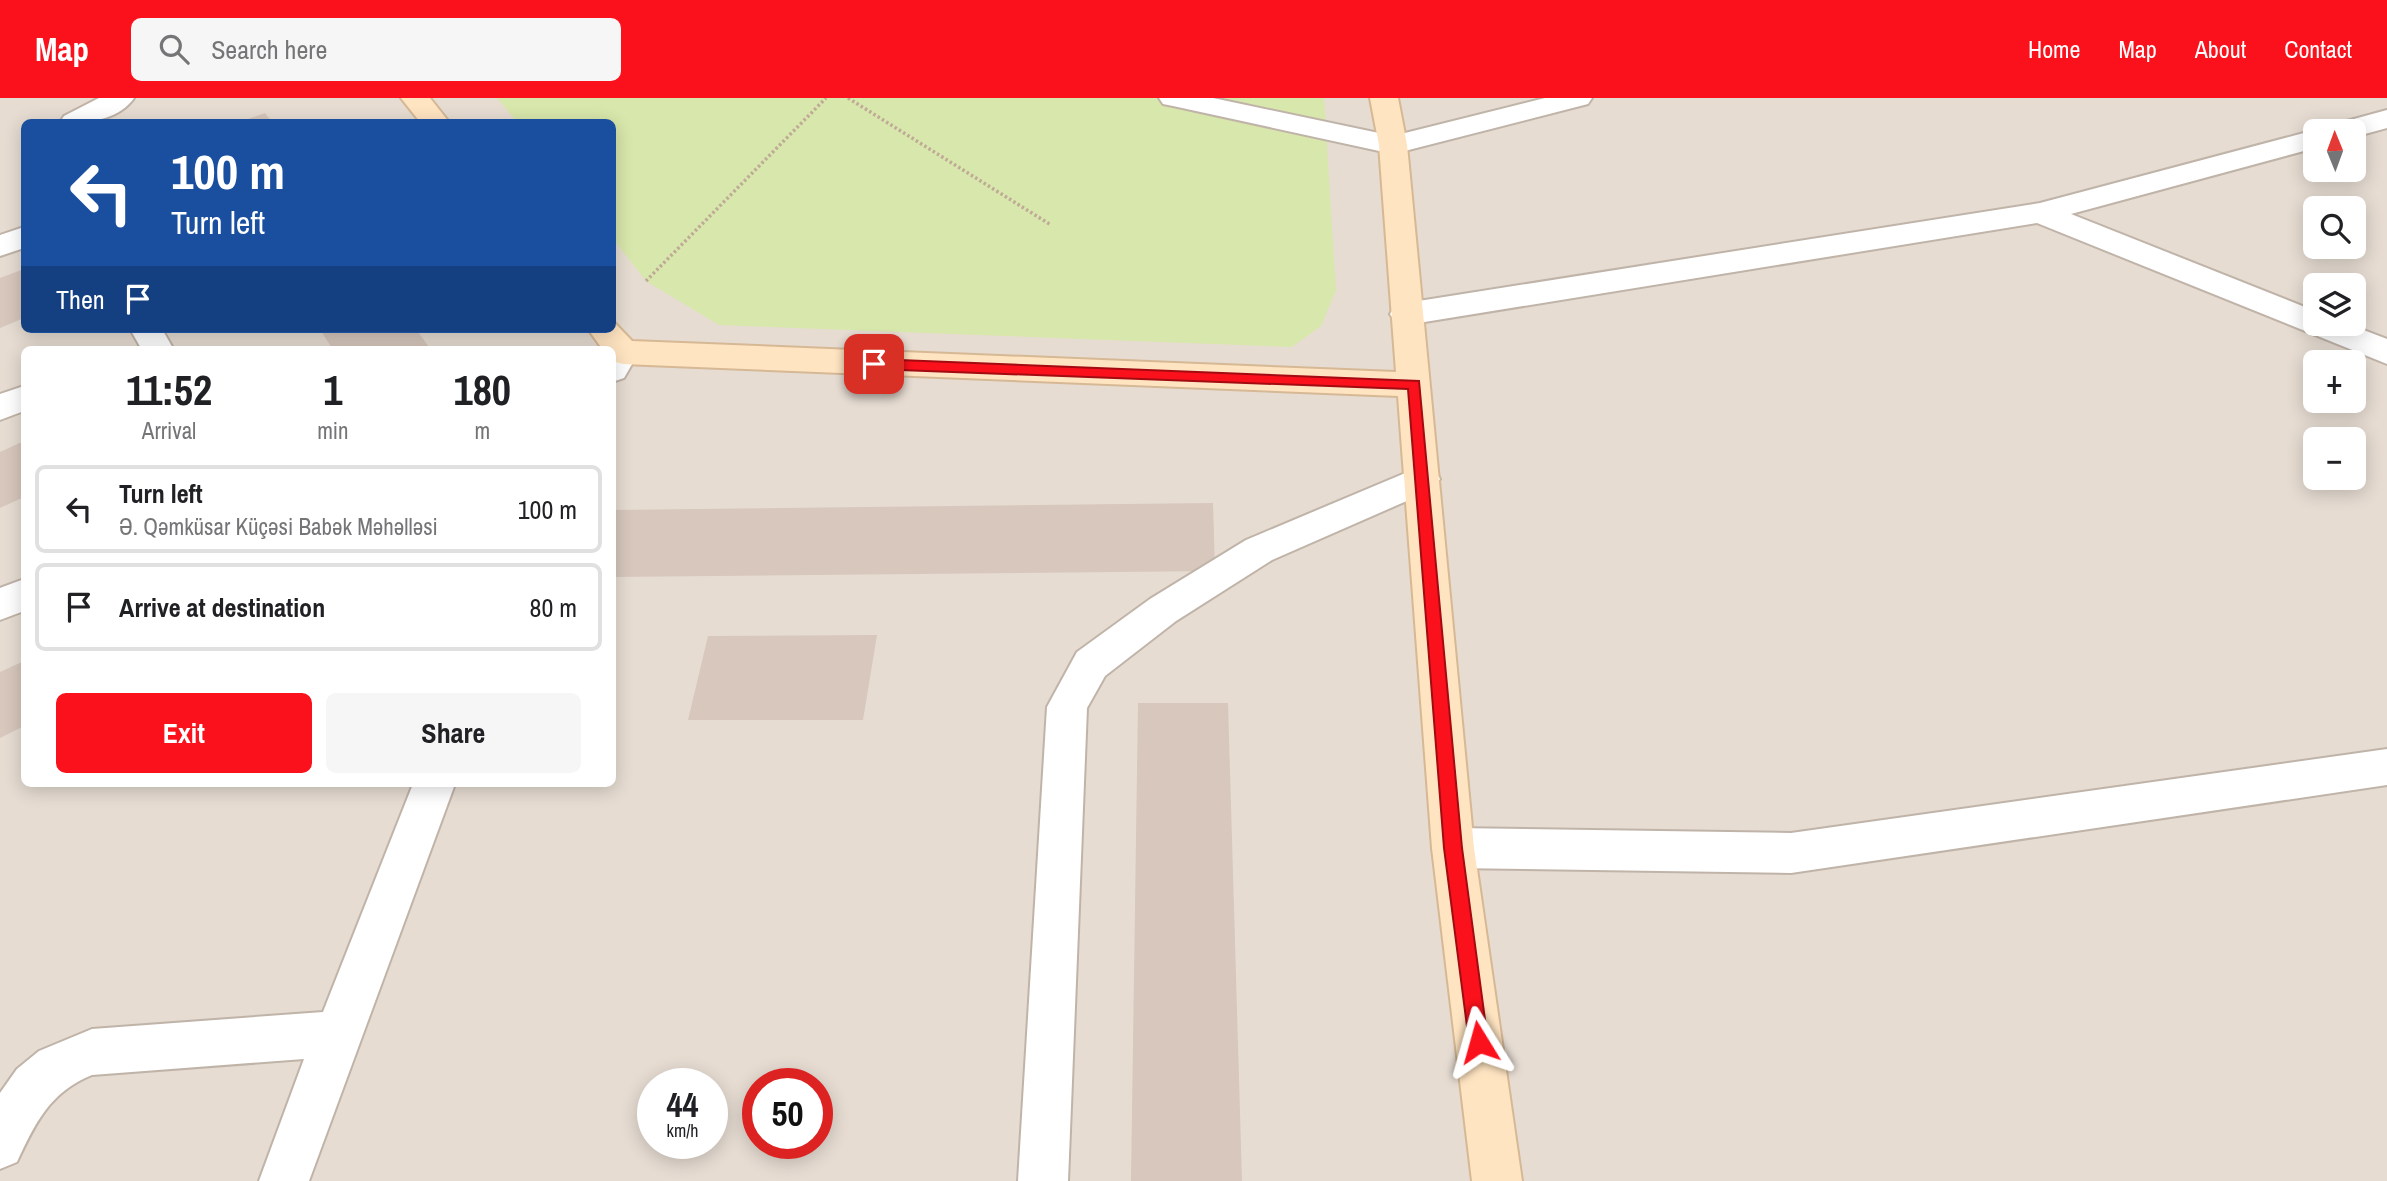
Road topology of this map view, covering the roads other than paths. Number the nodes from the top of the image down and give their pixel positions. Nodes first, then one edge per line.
1 (120, 98) edge
2 (415, 98) edge
3 (1173, 98) edge
4 (1384, 98) edge
5 (1578, 98) edge
6 (80, 119) edge
7 (432, 119) edge
8 (2387, 119) edge
9 (2366, 125) edge
10 (2303, 142) edge
11 (1393, 145) junction
12 (2040, 213) junction
13 (21, 238) edge
14 (0, 246) edge
15 (1406, 314) junction
16 (616, 350) edge
17 (2387, 352) edge
18 (1414, 384) junction
19 (21, 399) edge
20 (0, 408) edge
21 (1422, 479) junction
22 (21, 594) edge
23 (0, 605) edge
24 (2387, 767) edge
25 (433, 787) edge
26 (1453, 848) junction
27 (337, 1034) junction
28 (0, 1145) edge
29 (284, 1181) edge
30 (1043, 1181) edge
31 (1497, 1181) edge

1 - 6 street
2 - 7 main road
3 - 11 street
4 - 11 main road
5 - 11 street
8 - 9 street
10 - 12 street
11 - 15 main road
12 - 15 street
12 - 17 street
13 - 14 street
15 - 18 main road
16 - 18 main road
18 - 21 main road
19 - 20 street
21 - 26 main road
21 - 30 street
22 - 23 street
24 - 26 street
25 - 27 street
26 - 31 main road
27 - 28 street
27 - 29 street

